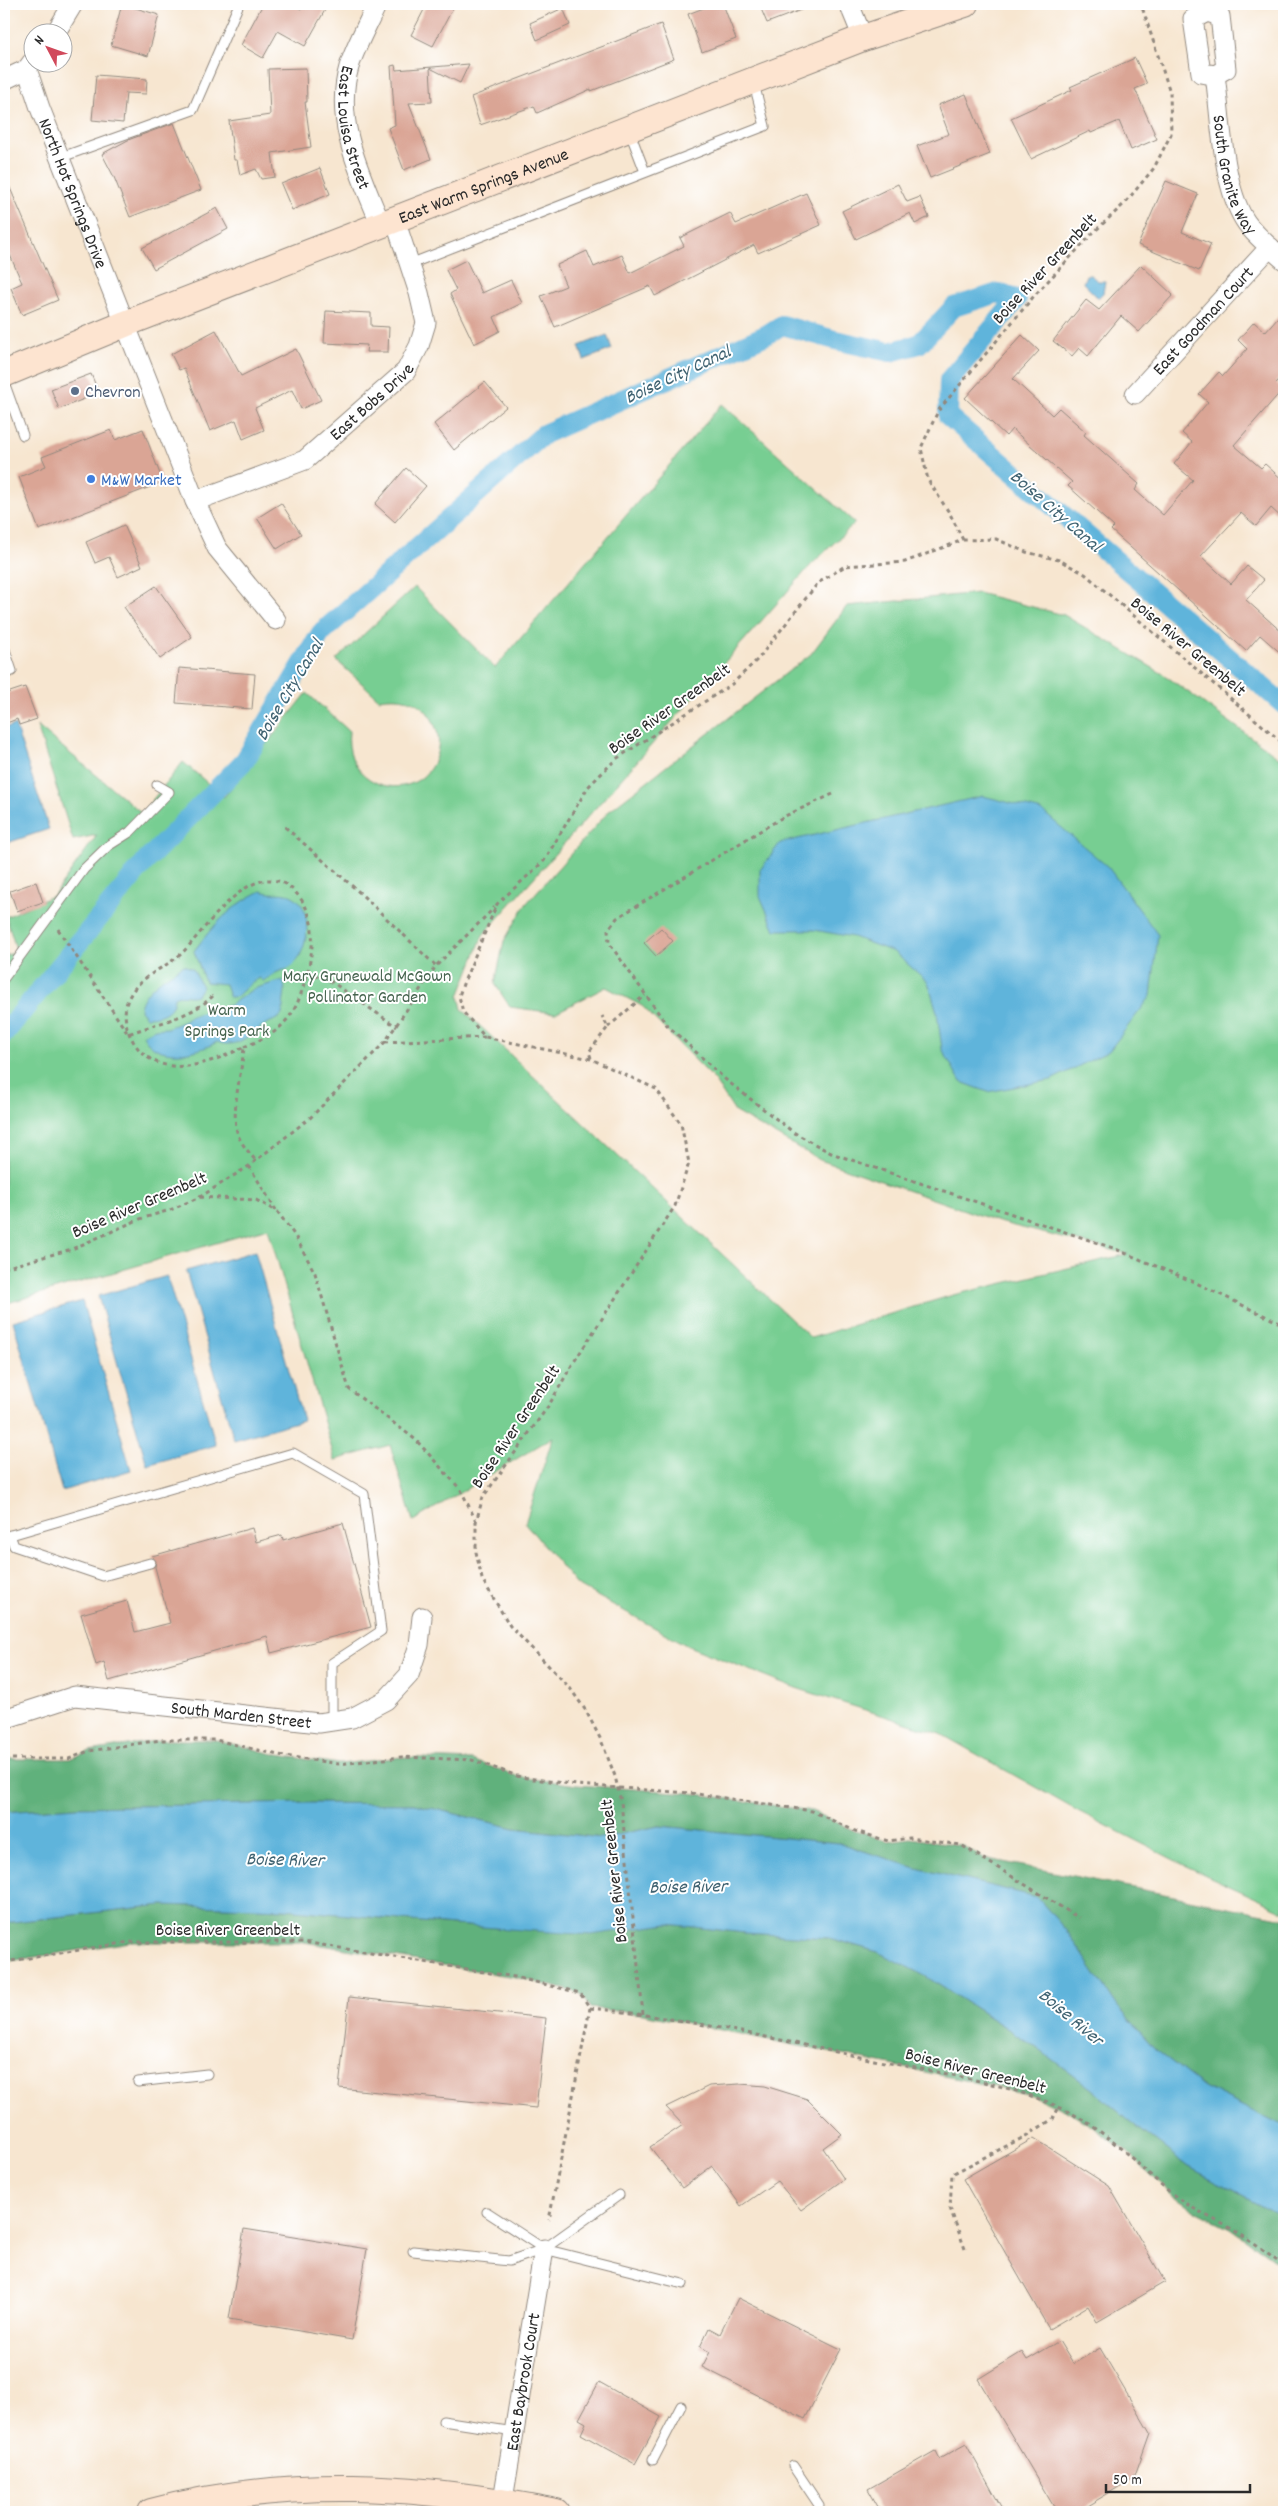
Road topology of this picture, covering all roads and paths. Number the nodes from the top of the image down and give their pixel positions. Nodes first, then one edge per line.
1 (73, 4) edge
2 (239, 4) edge
3 (377, 4) edge
4 (849, 4) edge
5 (965, 4) edge
6 (1141, 4) edge
7 (1206, 8) edge
8 (62, 22) edge
9 (863, 38) junction
10 (22, 70) edge
11 (32, 72) edge
12 (1215, 75) junction
13 (4, 80) edge
14 (753, 82) junction
15 (628, 130) junction
16 (59, 158) junction
17 (645, 172) junction
18 (388, 222) junction
19 (1270, 247) junction
20 (1284, 260) edge
21 (410, 264) junction
22 (126, 324) junction
23 (4, 374) edge
24 (4, 382) edge
25 (1136, 394) dead end
26 (23, 435) dead end
27 (195, 501) junction
28 (964, 540) junction
29 (276, 620) dead end
30 (4, 647) edge
31 (6, 672) edge
32 (1284, 744) edge
33 (157, 785) dead end
34 (833, 794) dead end
35 (285, 827) dead end
36 (497, 904) junction
37 (50, 917) junction
38 (436, 966) junction
39 (307, 972) junction
40 (4, 978) edge
41 (214, 995) dead end
42 (645, 995) junction
43 (602, 1016) dead end
44 (397, 1027) junction
45 (608, 1027) junction
46 (128, 1034) junction
47 (485, 1037) junction
48 (385, 1042) junction
49 (244, 1047) junction
50 (591, 1059) junction
51 (256, 1161) junction
52 (249, 1166) junction
53 (200, 1197) junction
54 (277, 1211) junction
55 (4, 1268) edge
56 (1284, 1325) edge
57 (476, 1522) junction
58 (7, 1536) edge
59 (150, 1563) dead end
60 (422, 1617) dead end
61 (4, 1719) edge
62 (332, 1721) junction
63 (4, 1759) edge
64 (618, 1788) junction
65 (1079, 1918) dead end
66 (4, 1962) edge
67 (590, 2008) junction
68 (643, 2014) junction
69 (207, 2074) dead end
70 (138, 2082) dead end
71 (1059, 2107) junction
72 (619, 2195) dead end
73 (487, 2212) dead end
74 (550, 2220) dead end
75 (544, 2249) junction
76 (965, 2249) dead end
77 (413, 2251) dead end
78 (1284, 2266) edge
79 (684, 2284) dead end
80 (681, 2406) dead end
81 (443, 2421) dead end
82 (514, 2432) junction
83 (653, 2460) dead end
84 (793, 2466) dead end
85 (819, 2506) dead end
86 (502, 2507) edge
87 (151, 2512) edge
88 (556, 2512) edge

1 - 8 street
2 - 16 lane
3 - 18 street, East Louisa Street
4 - 9 street
5 - 9 street, East Warm Springs Avenue
6 - 28 path, Boise River Greenbelt
7 - 12 street
7 - 12 street
9 - 14 street, East Warm Springs Avenue
10 - 13 street
11 - 16 street, North Hot Springs Drive
12 - 19 street, South Granite Way
14 - 15 street, East Warm Springs Avenue
14 - 17 lane
15 - 17 lane
15 - 18 street, East Warm Springs Avenue
16 - 22 street, North Hot Springs Drive
17 - 21 lane
18 - 21 street, East Bobs Drive
18 - 22 street, East Warm Springs Avenue
19 - 20 street, South Granite Way
19 - 25 street, East Goodman Court
21 - 27 street, East Bobs Drive
22 - 23 street, East Warm Springs Avenue
22 - 27 street, North Hot Springs Drive
24 - 26 lane
27 - 29 street, North Hot Springs Drive
28 - 32 path, Boise River Greenbelt
28 - 36 path, Boise River Greenbelt
30 - 31 lane
33 - 37 lane
34 - 42 path
35 - 38 path
36 - 38 path, Boise River Greenbelt
36 - 47 path, Boise River Greenbelt
37 - 40 lane
37 - 46 path
38 - 44 path, Boise River Greenbelt
39 - 44 path
39 - 46 path
39 - 49 path
41 - 46 path
42 - 45 path
42 - 56 path
43 - 45 path
44 - 48 path, Boise River Greenbelt
45 - 50 path
46 - 49 path
47 - 48 path, Boise River Greenbelt
47 - 50 path, Boise River Greenbelt
48 - 51 path, Boise River Greenbelt
49 - 51 path
50 - 57 path, Boise River Greenbelt
51 - 52 path, Boise River Greenbelt
52 - 53 path, Boise River Greenbelt
52 - 54 path
53 - 54 path
53 - 55 path, Boise River Greenbelt
54 - 57 path
57 - 64 path, Boise River Greenbelt
58 - 59 lane
58 - 62 lane
60 - 62 street, South Marden Street
61 - 62 street, South Marden Street
63 - 64 path
64 - 65 path
64 - 68 path, Boise River Greenbelt
66 - 67 path, Boise River Greenbelt
67 - 68 path, Boise River Greenbelt
67 - 74 path
68 - 71 path, Boise River Greenbelt
69 - 70 lane
71 - 76 path
71 - 78 path, Boise River Greenbelt
72 - 75 lane
73 - 75 lane
75 - 77 lane
75 - 79 lane
75 - 82 street, East Baybrook Court
80 - 83 lane
81 - 82 lane
82 - 86 street, East Baybrook Court
84 - 85 lane
86 - 87 street
86 - 88 street

